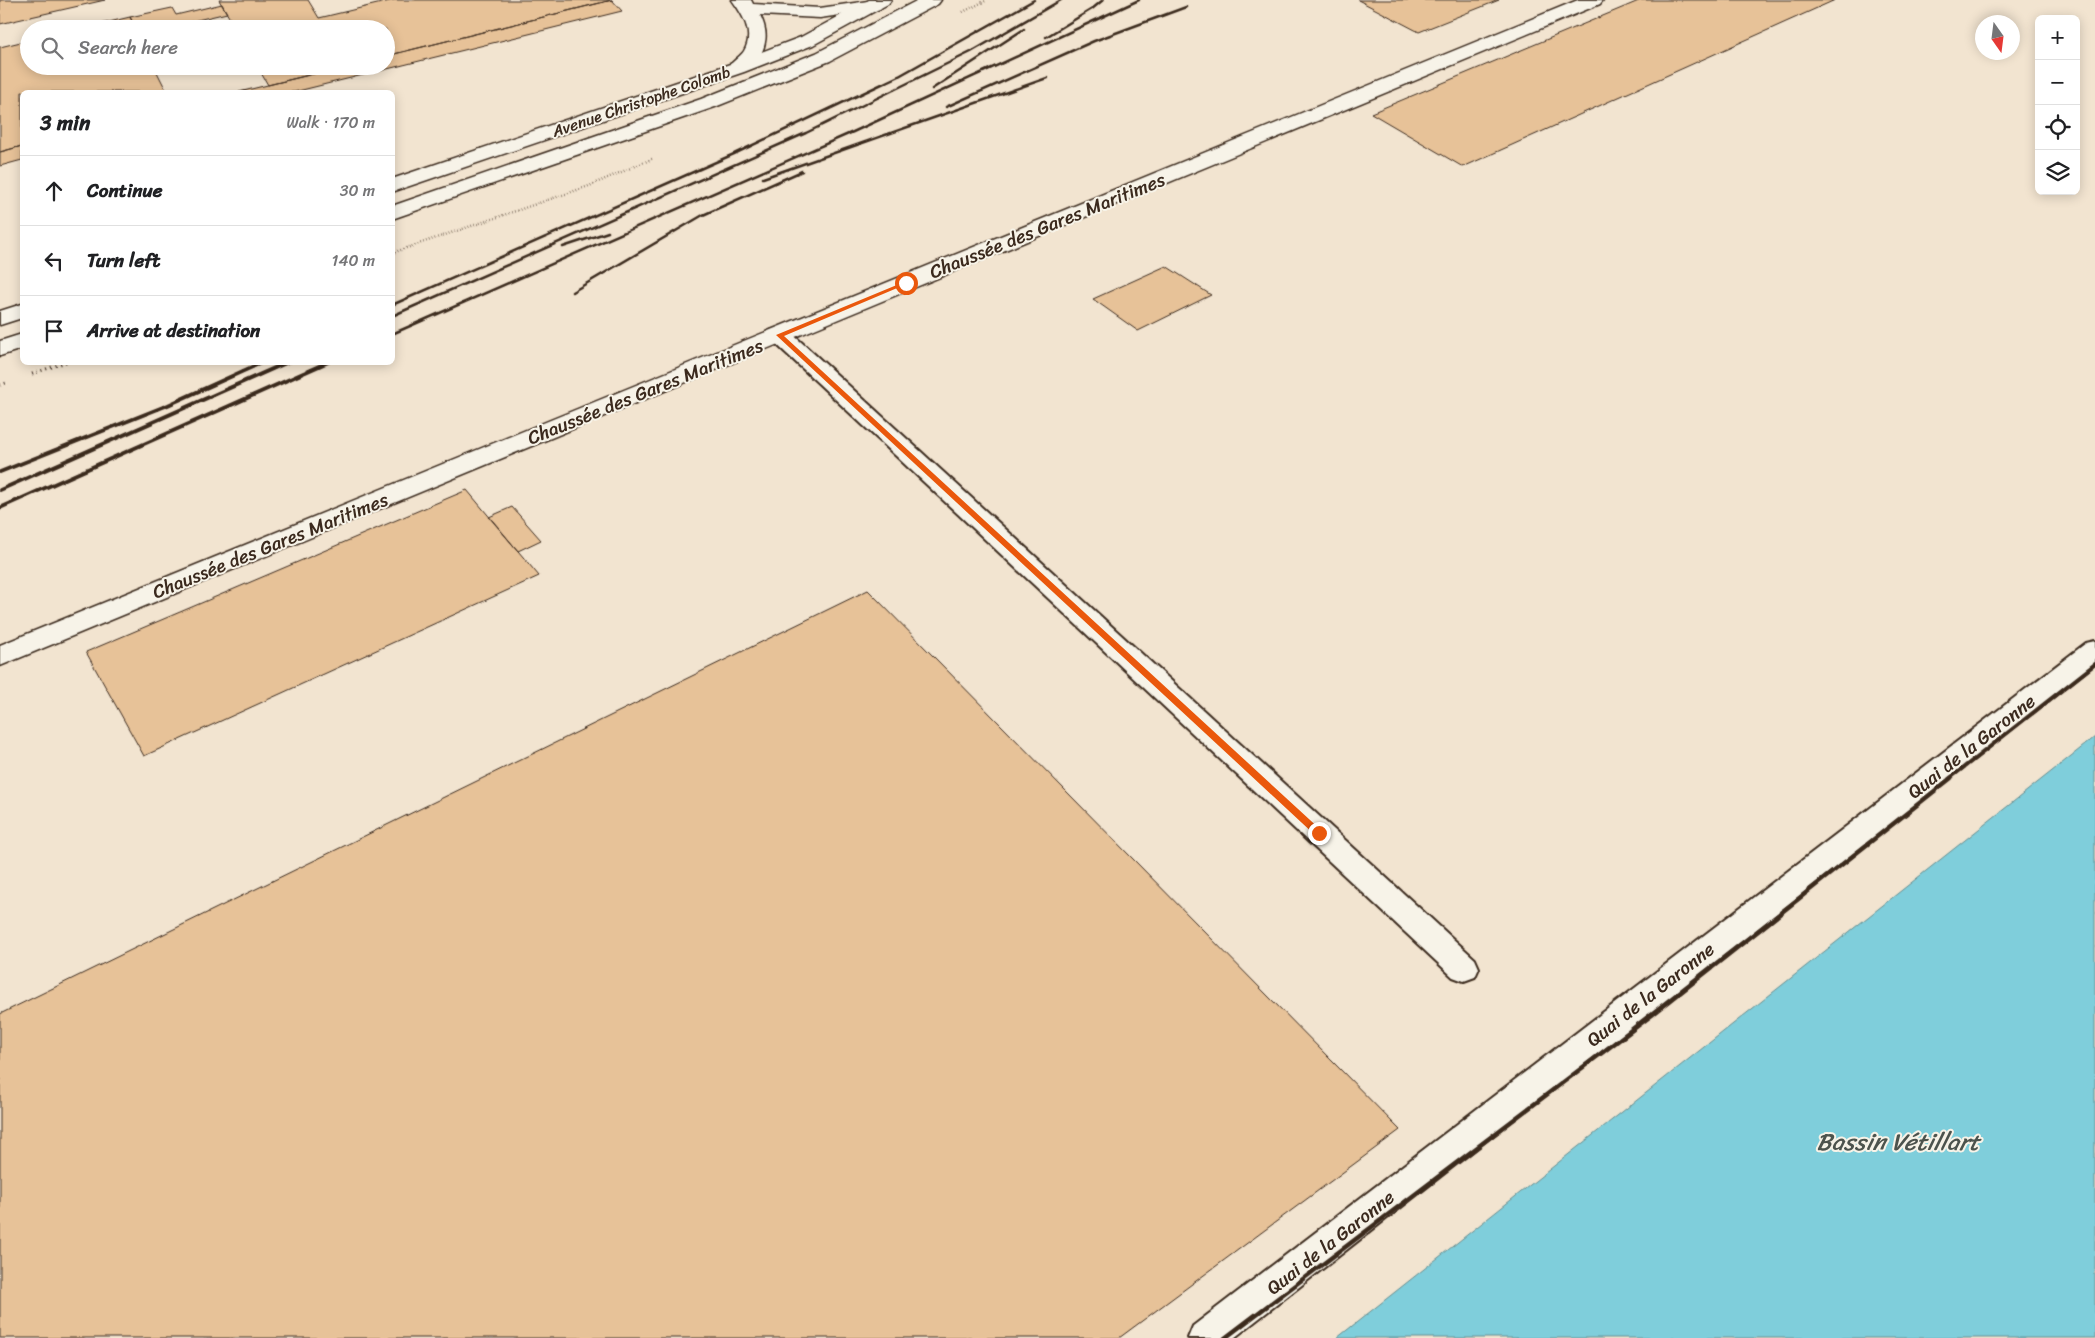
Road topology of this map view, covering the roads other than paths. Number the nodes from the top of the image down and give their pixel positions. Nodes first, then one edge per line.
1 (932, 0) edge
2 (1594, 0) edge
3 (878, 2) edge
4 (745, 4) edge
5 (737, 68) junction
6 (395, 185) edge
7 (395, 211) edge
8 (20, 312) edge
9 (0, 318) edge
10 (780, 335) junction
11 (20, 342) edge
12 (0, 349) edge
13 (2095, 650) edge
14 (0, 656) edge
15 (1464, 968) dead end
16 (1206, 1338) edge

1 - 7 street
2 - 10 street, Chaussée des Gares Maritimes
3 - 4 street
3 - 5 street, Avenue Christophe Colomb
4 - 5 street
5 - 6 street, Avenue Christophe Colomb
8 - 9 street
10 - 14 street, Chaussée des Gares Maritimes
10 - 15 lane
11 - 12 street
13 - 16 lane, Quai de la Garonne

